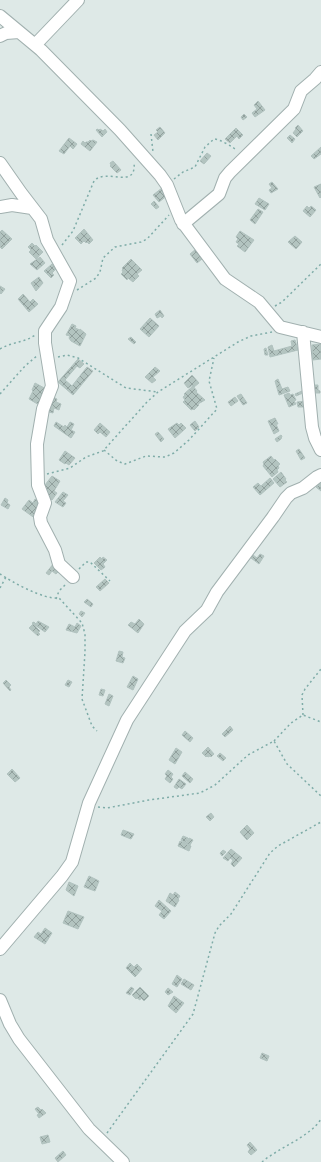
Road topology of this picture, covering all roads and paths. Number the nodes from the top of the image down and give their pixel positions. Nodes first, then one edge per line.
1 (78, 0) edge
2 (0, 16) edge
3 (19, 32) junction
4 (0, 36) edge
5 (35, 46) junction
6 (321, 72) edge
7 (132, 144) junction
8 (244, 159) junction
9 (0, 162) edge
10 (167, 185) junction
11 (0, 207) edge
12 (175, 207) junction
13 (32, 208) junction
14 (184, 224) junction
15 (55, 254) junction
16 (321, 264) edge
17 (64, 298) junction
18 (263, 307) junction
19 (46, 328) junction
20 (283, 329) junction
21 (303, 332) junction
22 (321, 337) edge
23 (0, 349) edge
24 (47, 355) junction
25 (214, 358) junction
26 (158, 392) junction
27 (0, 394) edge
28 (104, 450) junction
29 (321, 450) edge
30 (321, 475) edge
31 (38, 476) junction
32 (0, 574) edge
33 (6, 577) junction
34 (73, 577) dead end
35 (0, 588) edge
36 (321, 669) edge
37 (303, 715) junction
38 (321, 722) edge
39 (97, 731) dead end
40 (274, 741) junction
41 (321, 796) edge
42 (89, 804) junction
43 (321, 822) edge
44 (0, 949) edge
45 (0, 1000) edge
46 (321, 1119) edge
47 (101, 1141) junction
48 (123, 1162) edge
49 (262, 1162) edge

1 - 5 street
2 - 3 street
3 - 4 street
3 - 5 street
5 - 7 street
6 - 8 street
7 - 10 street
7 - 15 path
8 - 10 path
8 - 14 street
9 - 13 street
10 - 12 street
11 - 13 street
12 - 14 street
12 - 17 path
13 - 15 street
14 - 18 street
15 - 17 street
16 - 18 path
17 - 19 street
18 - 20 street
19 - 23 path
19 - 24 street
20 - 21 street
20 - 25 path
21 - 22 street
21 - 29 street
24 - 26 path
24 - 27 path
24 - 31 street
25 - 26 path
25 - 28 path
26 - 28 path
28 - 31 path
30 - 42 street
31 - 34 street
32 - 33 path
33 - 35 path
33 - 39 path
36 - 37 path
37 - 38 path
37 - 40 path
40 - 41 path
40 - 42 path
42 - 44 street
43 - 47 path
45 - 47 street
46 - 49 path
47 - 48 street

